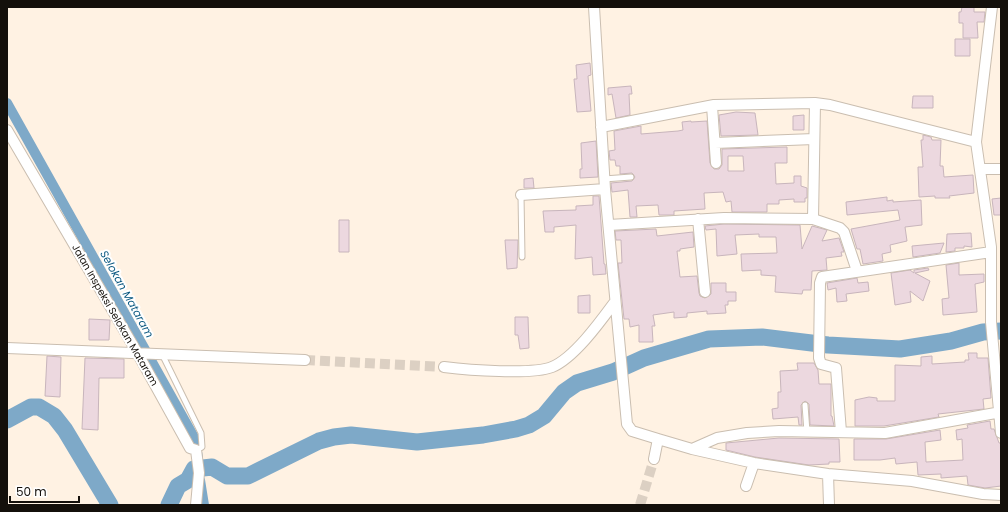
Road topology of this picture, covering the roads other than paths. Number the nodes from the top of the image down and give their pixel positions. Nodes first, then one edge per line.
1 (594, 7) edge
2 (995, 14) edge
3 (815, 103) junction
4 (712, 106) junction
5 (601, 127) junction
6 (7, 130) edge
7 (814, 139) junction
8 (976, 142) junction
9 (715, 143) junction
10 (716, 163) dead end
11 (1001, 168) edge
12 (980, 169) junction
13 (631, 177) dead end
14 (604, 184) junction
15 (521, 195) joint
16 (698, 219) junction
17 (813, 219) junction
18 (609, 225) junction
19 (994, 248) edge
20 (522, 257) dead end
21 (857, 271) junction
22 (705, 292) dead end
23 (614, 303) junction
24 (7, 348) edge
25 (157, 353) junction
26 (140, 354) junction
27 (305, 360) tunnel mouth
28 (444, 367) tunnel mouth
29 (805, 405) dead end
30 (1000, 412) edge
31 (807, 432) junction
32 (841, 432) junction
33 (1001, 433) edge
34 (658, 439) junction
35 (196, 448) junction
36 (692, 449) junction
37 (654, 459) tunnel mouth
38 (754, 463) junction
39 (828, 474) junction
40 (746, 486) dead end
41 (1001, 495) edge
42 (196, 505) edge
43 (829, 505) edge

1 - 5 street
2 - 8 street
3 - 4 street
3 - 7 street
3 - 8 street
4 - 5 street
4 - 9 street
5 - 14 street
6 - 26 street, Jalan Inspeksi Selokan Mataram
7 - 9 street
7 - 17 street
8 - 12 street
9 - 10 street
11 - 12 street
12 - 19 street
13 - 14 lane
14 - 15 street
14 - 18 street
15 - 20 lane
16 - 17 street
16 - 18 street
16 - 22 street
17 - 21 street
18 - 23 street
19 - 21 street
19 - 30 street
21 - 32 street
23 - 28 street
23 - 34 street
24 - 26 street
25 - 26 street
25 - 27 street
25 - 35 lane
26 - 35 street, Jalan Inspeksi Selokan Mataram
29 - 31 lane
30 - 32 street
30 - 33 street
31 - 32 street
31 - 36 street
34 - 36 street
34 - 37 street
35 - 42 street, Jalan Inspeksi Selokan Mataram
36 - 38 street
38 - 39 street
38 - 40 street
39 - 41 street
39 - 43 street

